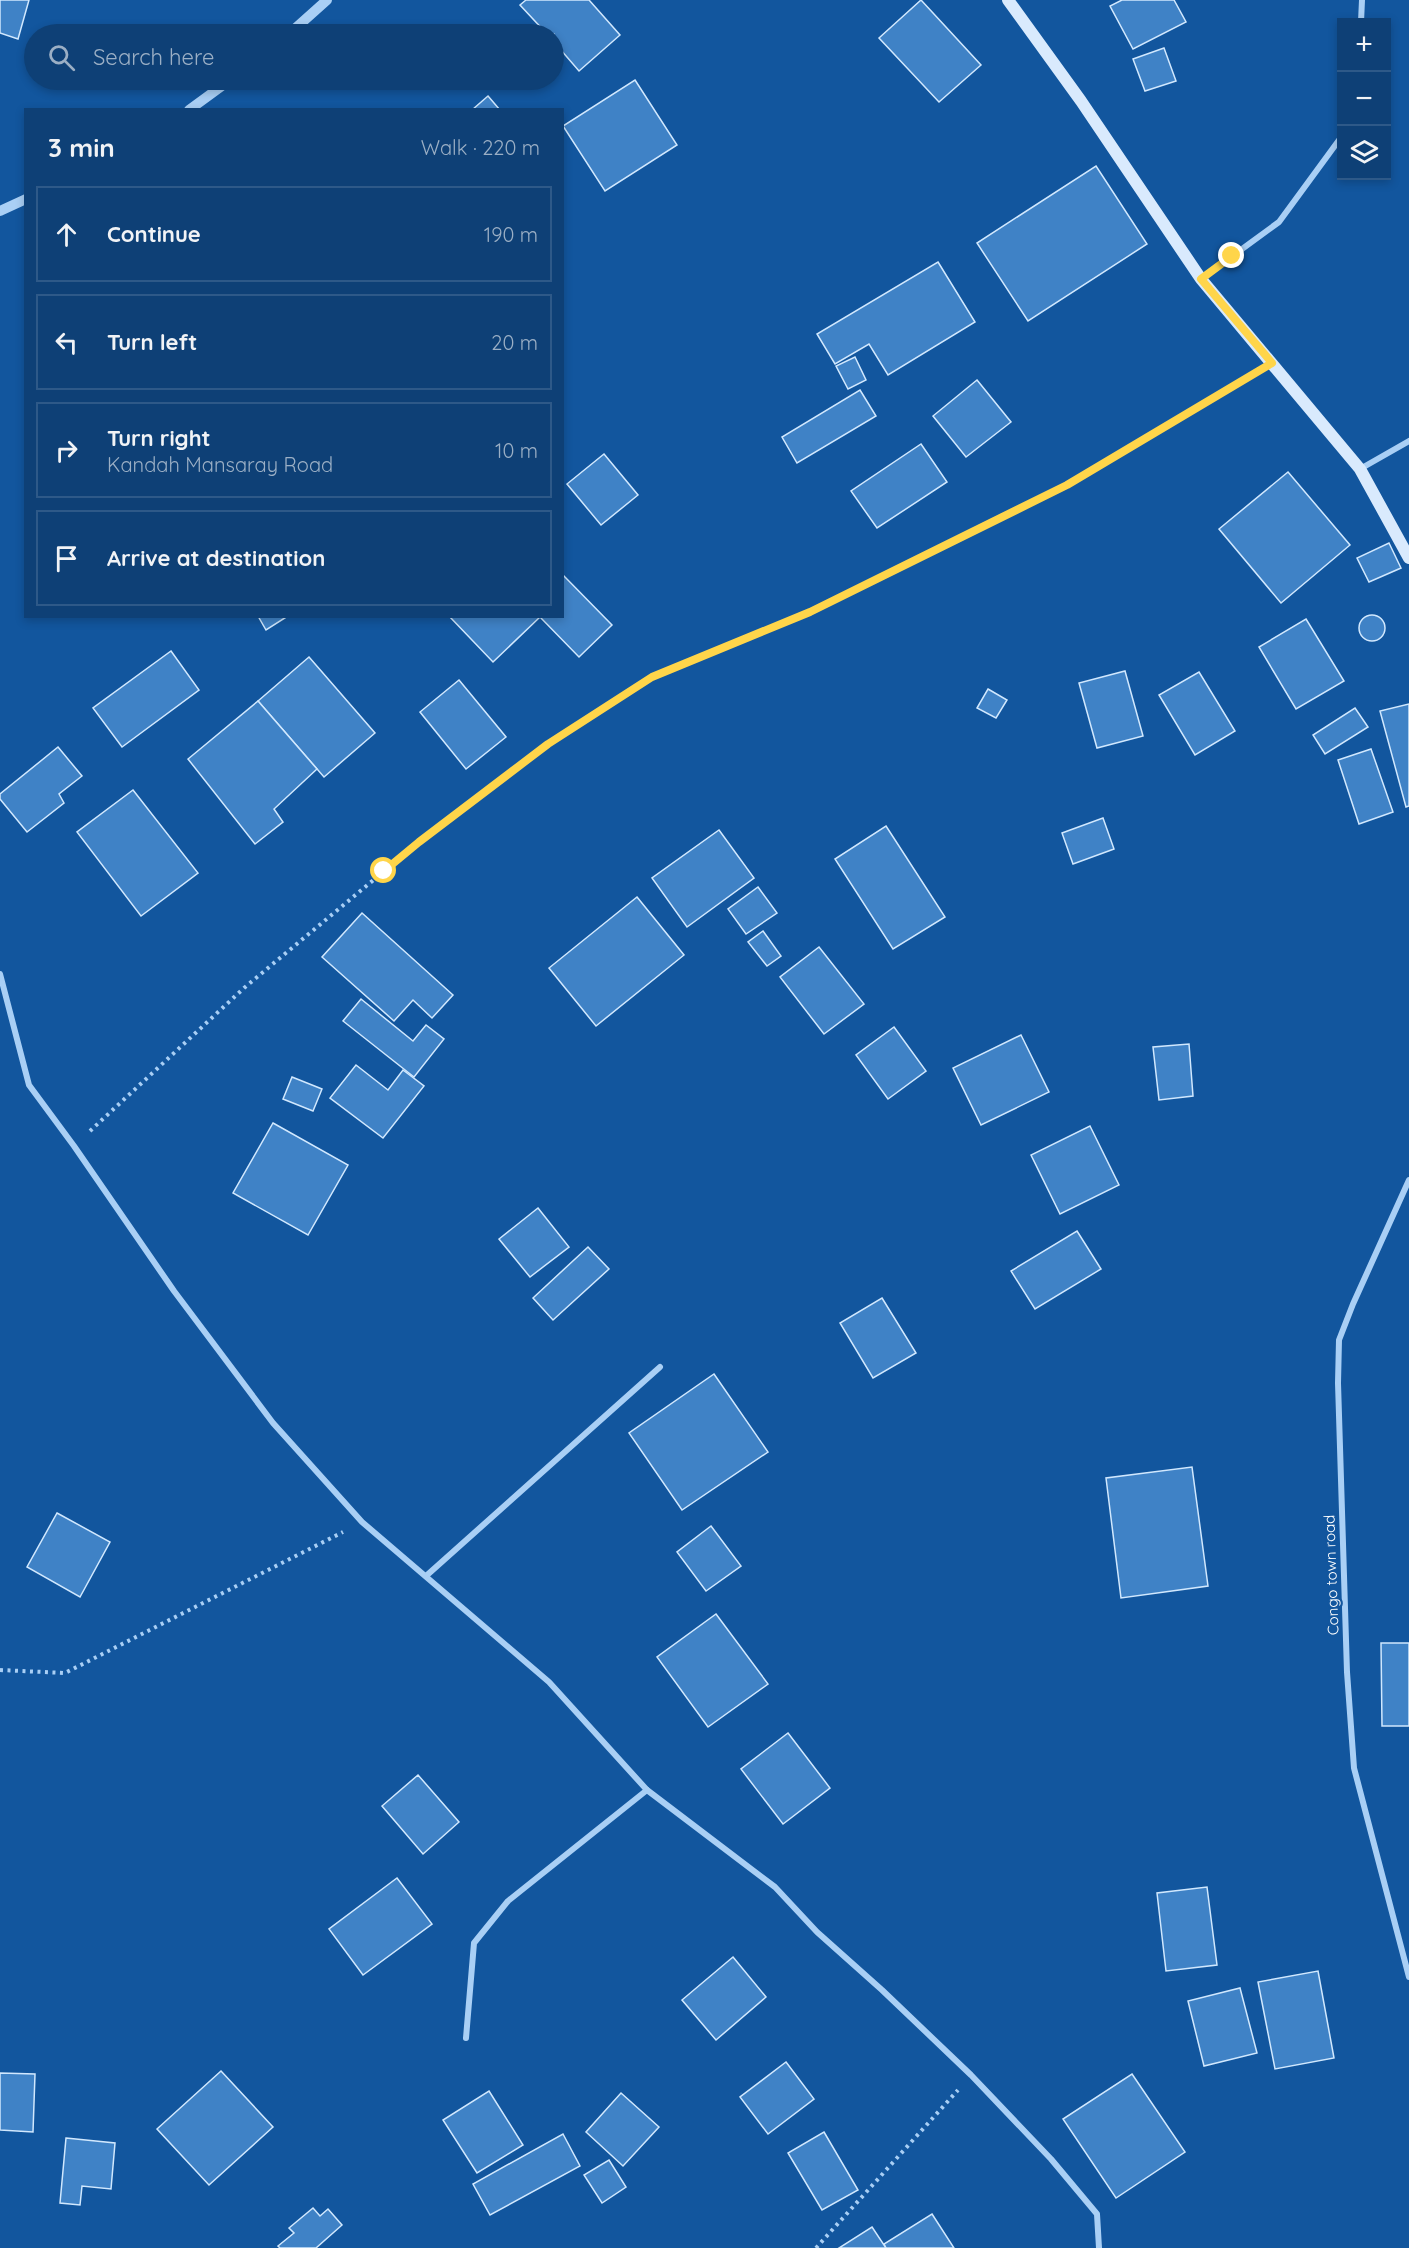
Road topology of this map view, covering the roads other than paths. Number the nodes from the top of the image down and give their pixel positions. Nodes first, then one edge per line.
1 (327, 0) edge
2 (1008, 0) edge
3 (1362, 0) edge
4 (1361, 18) edge
5 (300, 24) edge
6 (216, 90) edge
7 (192, 108) edge
8 (1337, 142) edge
9 (24, 200) edge
10 (0, 211) edge
11 (1201, 279) junction
12 (1409, 441) edge
13 (1360, 469) junction
14 (1409, 558) edge
15 (0, 974) edge
16 (1409, 1180) edge
17 (660, 1367) dead end
18 (426, 1576) junction
19 (646, 1790) junction
20 (1409, 1977) edge
21 (466, 2038) dead end
22 (1099, 2248) edge

1 - 5 street
2 - 11 main road
3 - 4 street
6 - 7 street
8 - 11 street
9 - 10 street
11 - 13 main road
12 - 13 street
13 - 14 main road
15 - 18 street
16 - 20 street, Congo town road
17 - 18 street
18 - 19 street
19 - 21 street
19 - 22 street

